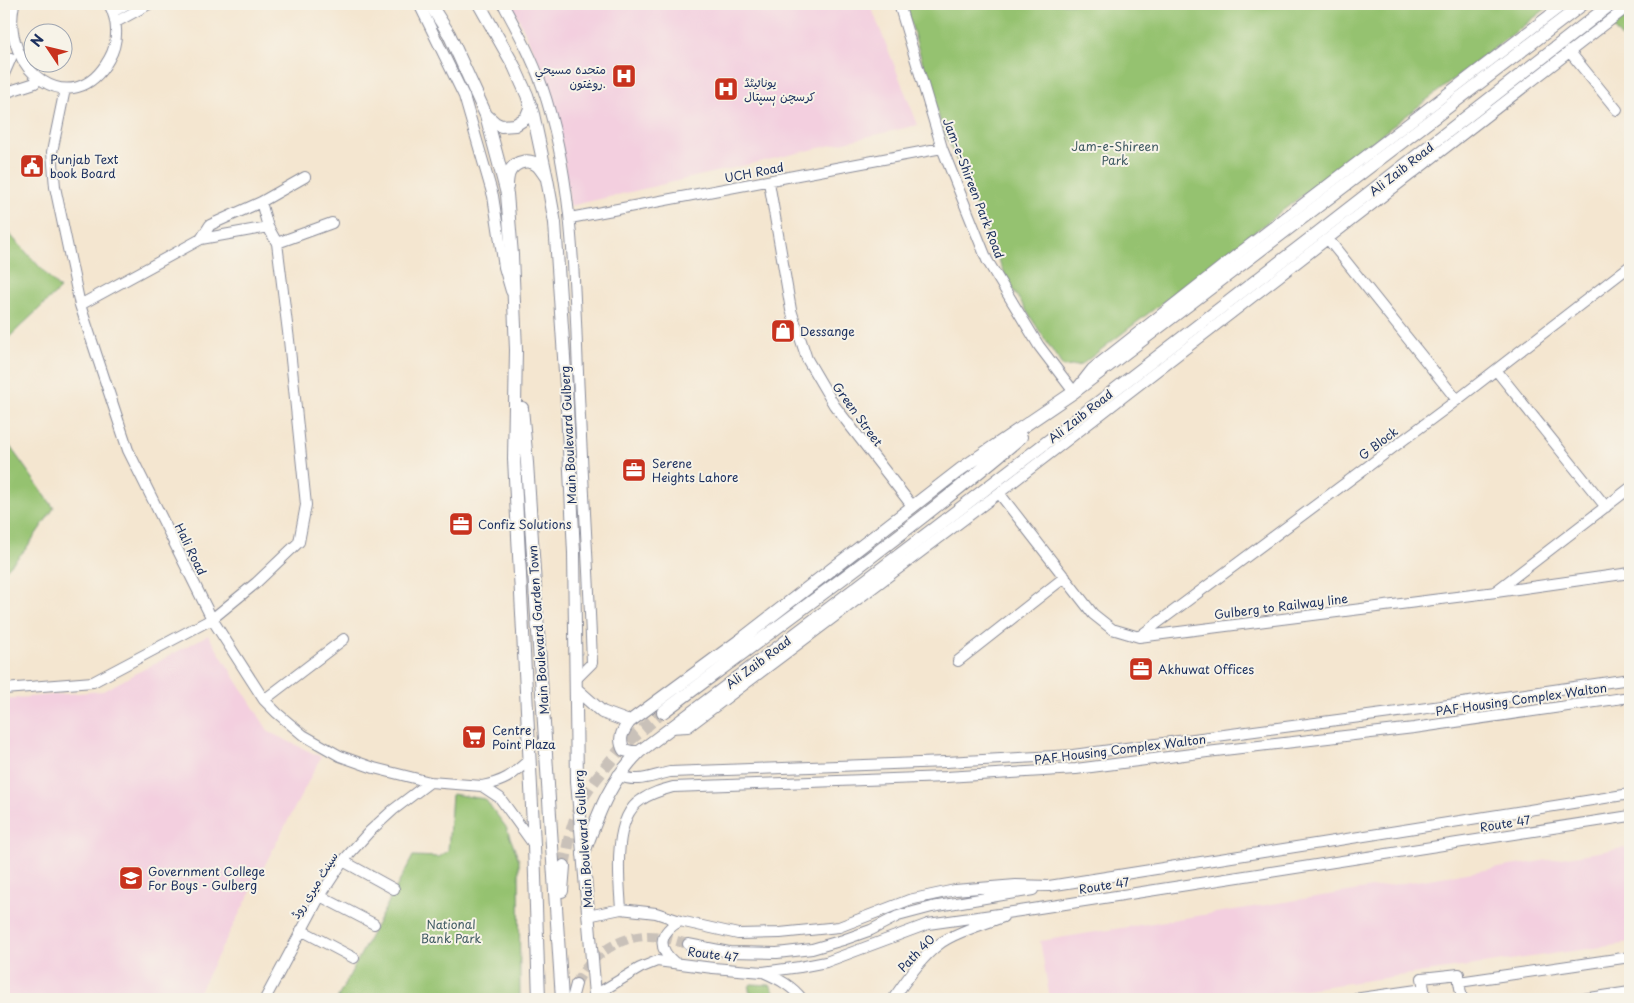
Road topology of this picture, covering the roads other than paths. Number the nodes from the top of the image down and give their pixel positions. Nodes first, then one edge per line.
1 (14, 4) edge
2 (127, 4) edge
3 (149, 4) edge
4 (419, 4) edge
5 (430, 4) edge
6 (479, 4) edge
7 (503, 4) edge
8 (899, 4) edge
9 (1564, 4) edge
10 (1583, 4) edge
11 (1611, 4) edge
12 (1630, 5) edge
13 (112, 12) edge
14 (4, 35) edge
15 (1569, 51) junction
16 (8, 53) edge
17 (4, 74) edge
18 (35, 82) junction
19 (65, 89) junction
20 (4, 93) edge
21 (531, 106) junction
22 (1617, 110) dead end
23 (486, 115) junction
24 (942, 148) junction
25 (306, 177) dead end
26 (547, 179) junction
27 (770, 182) junction
28 (507, 194) junction
29 (261, 202) junction
30 (570, 218) junction
31 (332, 223) dead end
32 (268, 226) junction
33 (201, 239) junction
34 (1328, 239) junction
35 (276, 243) junction
36 (1630, 266) edge
37 (514, 301) junction
38 (80, 305) junction
39 (516, 350) junction
40 (1496, 370) junction
41 (1074, 392) junction
42 (1456, 400) junction
43 (1630, 488) edge
44 (999, 492) junction
45 (913, 507) junction
46 (1606, 507) junction
47 (1630, 573) edge
48 (1065, 577) junction
49 (1496, 592) junction
50 (212, 619) junction
51 (1139, 636) junction
52 (344, 639) dead end
53 (958, 661) dead end
54 (1630, 679) edge
55 (576, 684) junction
56 (4, 689) edge
57 (1630, 696) edge
58 (264, 700) junction
59 (663, 712) tunnel mouth
60 (629, 722) junction
61 (670, 728) junction
62 (639, 752) junction
63 (529, 760) junction
64 (618, 775) junction
65 (430, 782) junction
66 (482, 786) junction
67 (1630, 794) edge
68 (1630, 816) edge
69 (534, 845) junction
70 (583, 855) junction
71 (342, 861) junction
72 (564, 866) tunnel mouth
73 (1049, 886) junction
74 (394, 888) dead end
75 (320, 896) junction
76 (621, 909) junction
77 (1020, 911) junction
78 (588, 916) junction
79 (680, 921) junction
80 (374, 924) dead end
81 (301, 930) junction
82 (688, 944) tunnel mouth
83 (1630, 957) edge
84 (354, 958) dead end
85 (674, 962) junction
86 (561, 966) junction
87 (764, 972) junction
88 (1459, 982) junction
89 (576, 984) tunnel mouth
90 (1630, 992) edge
91 (1425, 994) edge
92 (1613, 997) edge
93 (596, 998) edge
94 (265, 999) edge
95 (539, 999) edge
96 (562, 999) edge
97 (572, 999) edge
98 (802, 999) edge
99 (893, 999) edge
100 (1354, 999) edge
101 (1462, 999) edge
102 (1582, 999) edge

1 - 14 street
2 - 13 street
3 - 13 street
4 - 37 street
5 - 23 main road
6 - 21 main road, Main Boulevard Gulberg
7 - 30 street
8 - 24 street, Jam-e-Shireen Park Road
9 - 41 street
10 - 41 main road, Ali Zaib Road
11 - 61 main road, Ali Zaib Road
12 - 15 street
13 - 19 street
14 - 16 street
15 - 22 street
15 - 34 street
16 - 17 street
16 - 18 street
18 - 19 street
18 - 20 street
19 - 38 street, Hali Road
21 - 23 main road
21 - 26 main road, Main Boulevard Gulberg
23 - 28 main road
24 - 27 street, UCH Road
24 - 41 street, Jam-e-Shireen Park Road
25 - 29 street
26 - 28 main road
26 - 55 main road, Main Boulevard Gulberg
27 - 30 street, UCH Road
27 - 45 street, Green Street
28 - 37 main road
29 - 32 street
29 - 33 street
30 - 55 street
31 - 35 street
32 - 33 street
32 - 35 street
33 - 38 street
34 - 42 street
34 - 44 street
35 - 50 street
36 - 40 street, G Block
37 - 39 main road
38 - 50 street, Hali Road
39 - 63 main road
39 - 86 main road, Main Boulevard Garden Town
40 - 42 street, G Block
40 - 46 street
41 - 45 main road, Ali Zaib Road
41 - 59 main road
42 - 51 street, G Block
43 - 46 street
44 - 48 street, Gulberg to Railway line
44 - 61 street
45 - 60 main road, Ali Zaib Road
46 - 49 street
47 - 49 street, Gulberg to Railway line
48 - 51 street, Gulberg to Railway line
48 - 53 street
49 - 51 street, Gulberg to Railway line
50 - 56 street
50 - 58 street, Hali Road
52 - 58 street
54 - 64 street, PAF Housing Complex Walton
55 - 60 main road
55 - 70 main road, Main Boulevard Gulberg
57 - 76 street, PAF Housing Complex Walton
58 - 65 street, Hali Road
60 - 62 main road
61 - 62 main road, Ali Zaib Road
62 - 64 main road, Ali Zaib Road
63 - 66 street
63 - 69 main road
64 - 70 main road, Ali Zaib Road
65 - 66 street, Hali Road
65 - 71 street, سینٹ میری روڈ
66 - 69 street
67 - 73 street, Route 47
68 - 77 street, Route 47
69 - 95 main road
70 - 78 main road, Main Boulevard Gulberg
71 - 74 street
71 - 75 street, سینٹ میری روڈ
72 - 86 main road
73 - 79 street, Route 47
73 - 82 street
75 - 80 street
75 - 81 street, سینٹ میری روڈ
76 - 78 street, Route 47
76 - 79 street, Route 47
77 - 87 street, Route 47
77 - 99 street, Path 40
78 - 93 main road, Main Boulevard Gulberg
79 - 85 street
81 - 84 street
81 - 94 street, سینٹ میری روڈ
83 - 88 street
85 - 87 street, Route 47
85 - 93 street, Route 47
86 - 96 main road, Main Boulevard Garden Town
87 - 98 street
88 - 91 street
88 - 101 street
89 - 97 street
90 - 92 street
91 - 100 street
92 - 102 street

